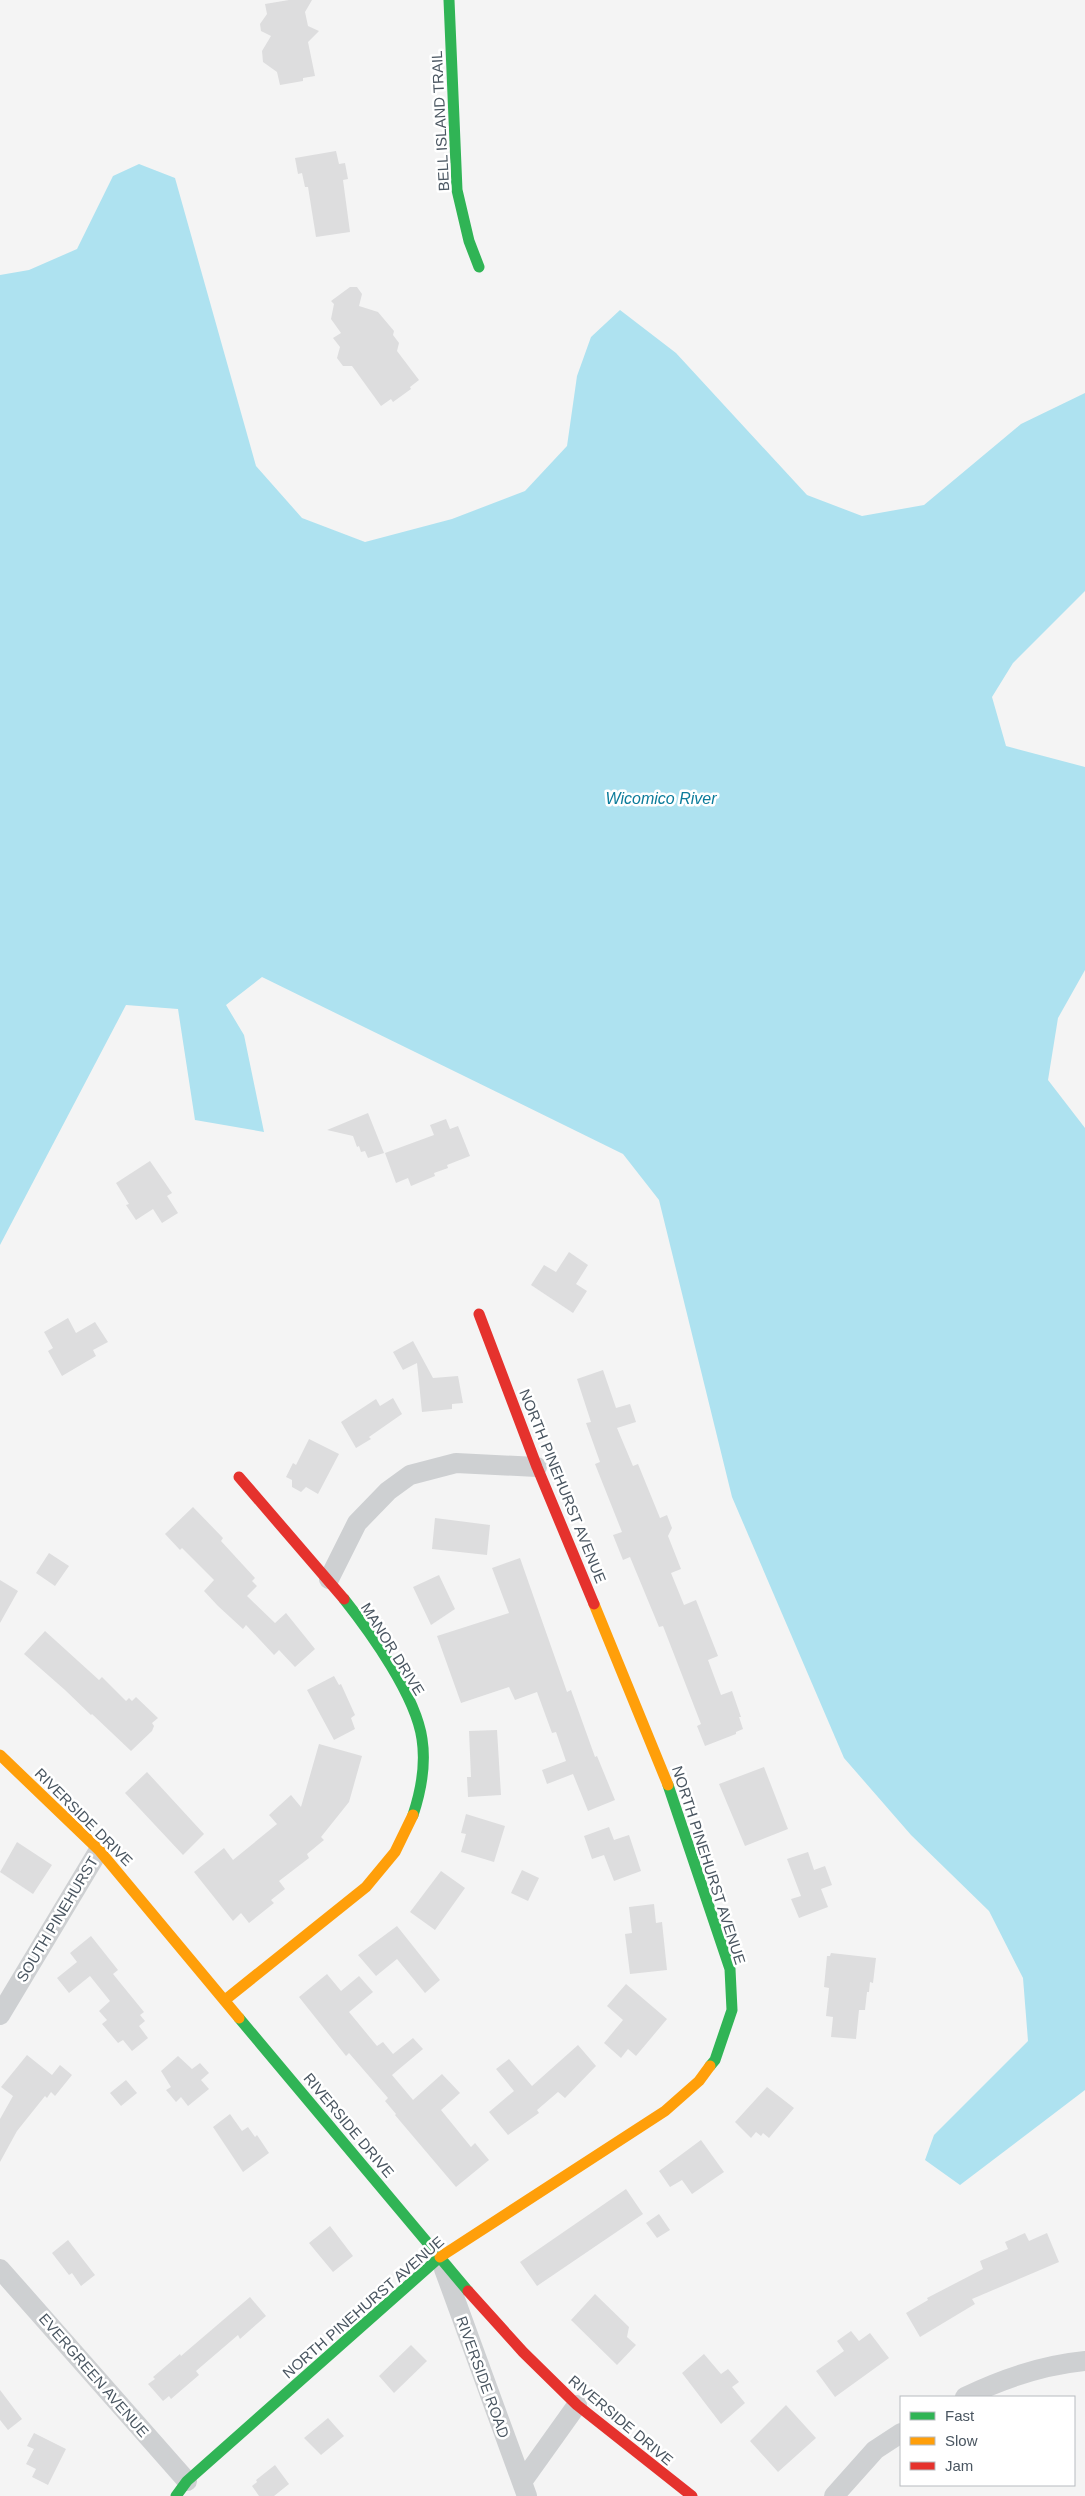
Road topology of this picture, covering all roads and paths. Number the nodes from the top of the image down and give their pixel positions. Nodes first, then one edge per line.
1 (449, 0) edge
2 (479, 267) dead end
3 (479, 1314) dead end
4 (538, 1467) junction
5 (239, 1477) dead end
6 (329, 1579) junction
7 (0, 1755) edge
8 (99, 1850) junction
9 (225, 2000) junction
10 (0, 2015) edge
11 (440, 2258) junction
12 (0, 2269) edge
13 (1085, 2361) edge
14 (967, 2396) edge
15 (577, 2405) junction
16 (900, 2434) edge
17 (181, 2489) edge
18 (525, 2489) edge
19 (692, 2496) edge
20 (834, 2496) edge

1 - 2 street, BELL ISLAND TRAIL
3 - 4 street, NORTH PINEHURST AVENUE
4 - 6 street
4 - 11 street, NORTH PINEHURST AVENUE
5 - 6 street, MANOR DRIVE
6 - 9 street, MANOR DRIVE
7 - 8 street, RIVERSIDE DRIVE
8 - 9 street, RIVERSIDE DRIVE
8 - 10 street, SOUTH PINEHURST
9 - 11 street, RIVERSIDE DRIVE
11 - 15 street, RIVERSIDE DRIVE
11 - 17 street, NORTH PINEHURST AVENUE
11 - 18 street, RIVERSIDE ROAD
12 - 17 street, EVERGREEN AVENUE
13 - 14 street
15 - 18 street
15 - 19 street, RIVERSIDE DRIVE
16 - 20 street

